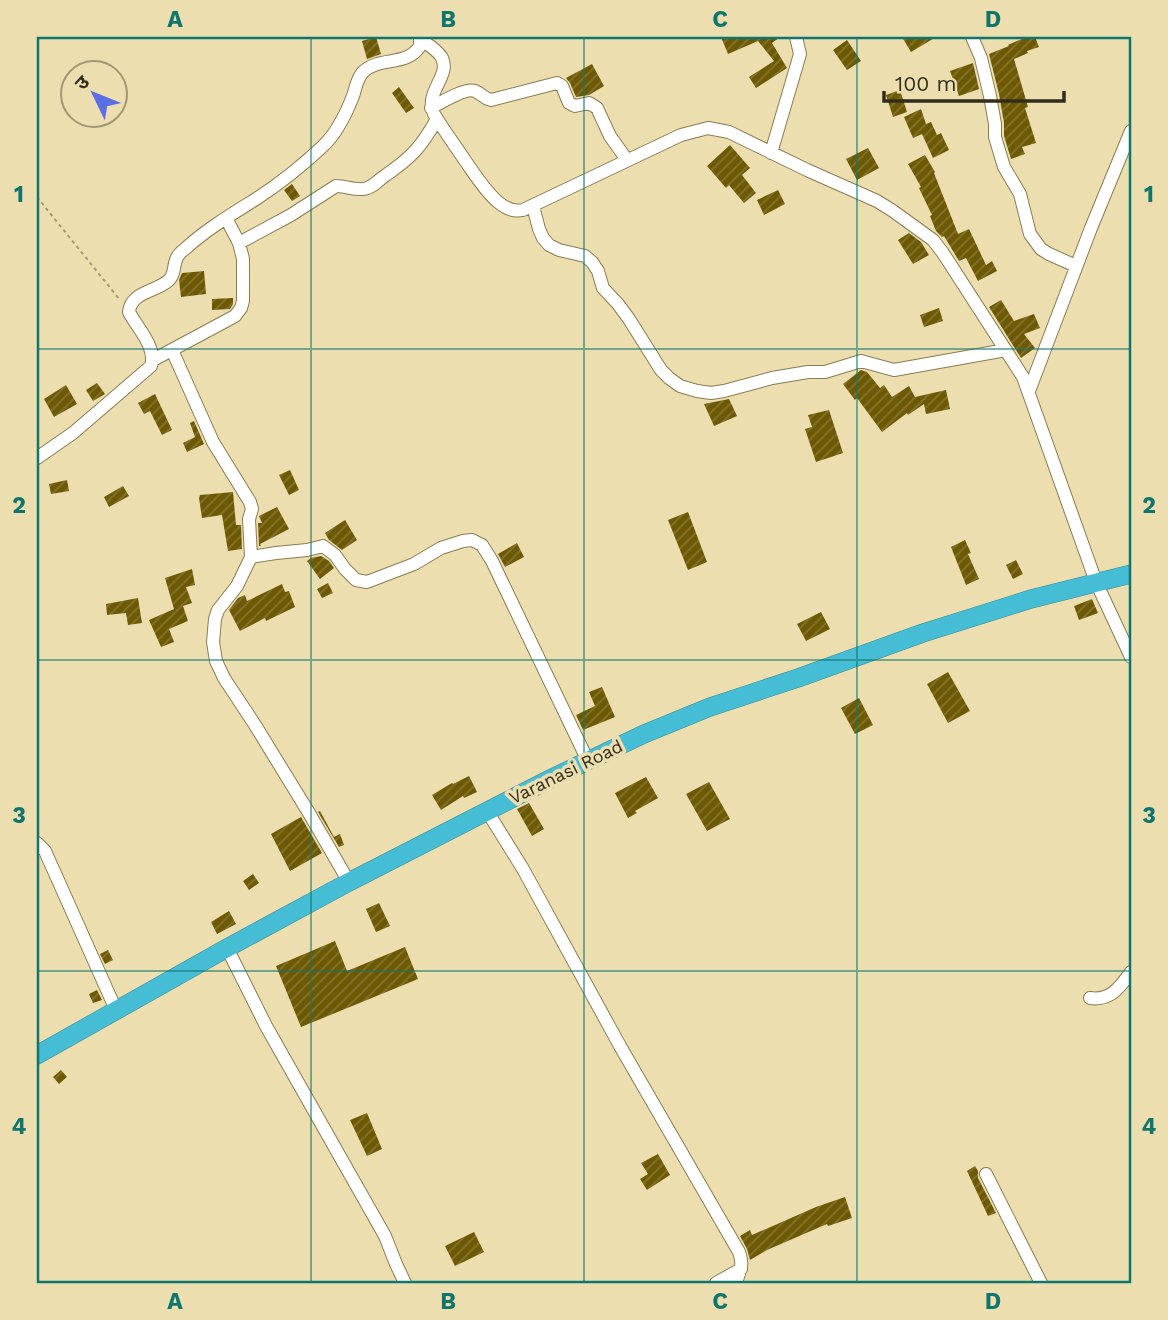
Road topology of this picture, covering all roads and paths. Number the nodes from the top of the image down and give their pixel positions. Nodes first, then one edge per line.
1 (796, 37) edge
2 (972, 37) edge
3 (420, 38) edge
4 (434, 113) junction
5 (1131, 131) edge
6 (771, 153) junction
7 (627, 160) junction
8 (37, 197) edge
9 (533, 206) junction
10 (226, 218) junction
11 (239, 243) junction
12 (1076, 266) junction
13 (129, 312) junction
14 (172, 350) junction
15 (1006, 350) junction
16 (153, 360) junction
17 (1029, 391) junction
18 (37, 458) edge
19 (251, 557) junction
20 (1131, 574) edge
21 (1096, 582) junction
22 (1131, 657) edge
23 (588, 761) junction
24 (487, 811) junction
25 (37, 843) edge
26 (349, 882) junction
27 (227, 947) junction
28 (1131, 972) edge
29 (1090, 998) dead end
30 (116, 1010) junction
31 (37, 1055) edge
32 (986, 1174) dead end
33 (741, 1269) junction
34 (405, 1283) edge
35 (716, 1283) edge
36 (736, 1283) edge
37 (1041, 1283) edge

1 - 6 street
2 - 12 street
3 - 4 street
3 - 10 street
4 - 7 street
4 - 9 street
4 - 11 street
5 - 12 street
6 - 7 street
6 - 15 street
7 - 9 street
8 - 13 path
9 - 15 street
10 - 11 street
10 - 13 street
11 - 14 street
12 - 17 street
13 - 16 street
14 - 16 street
14 - 19 street
15 - 17 street
16 - 18 street
17 - 21 street
19 - 23 street
19 - 26 street
20 - 21 highway, Varanasi Road
21 - 22 street
21 - 23 highway, Varanasi Road
23 - 24 highway, Varanasi Road
24 - 26 highway, Varanasi Road
24 - 33 street
25 - 30 street
26 - 27 highway, Varanasi Road
27 - 30 highway, Varanasi Road
27 - 34 street
28 - 29 street
30 - 31 highway, Varanasi Road
32 - 37 street
33 - 35 street
33 - 36 street

